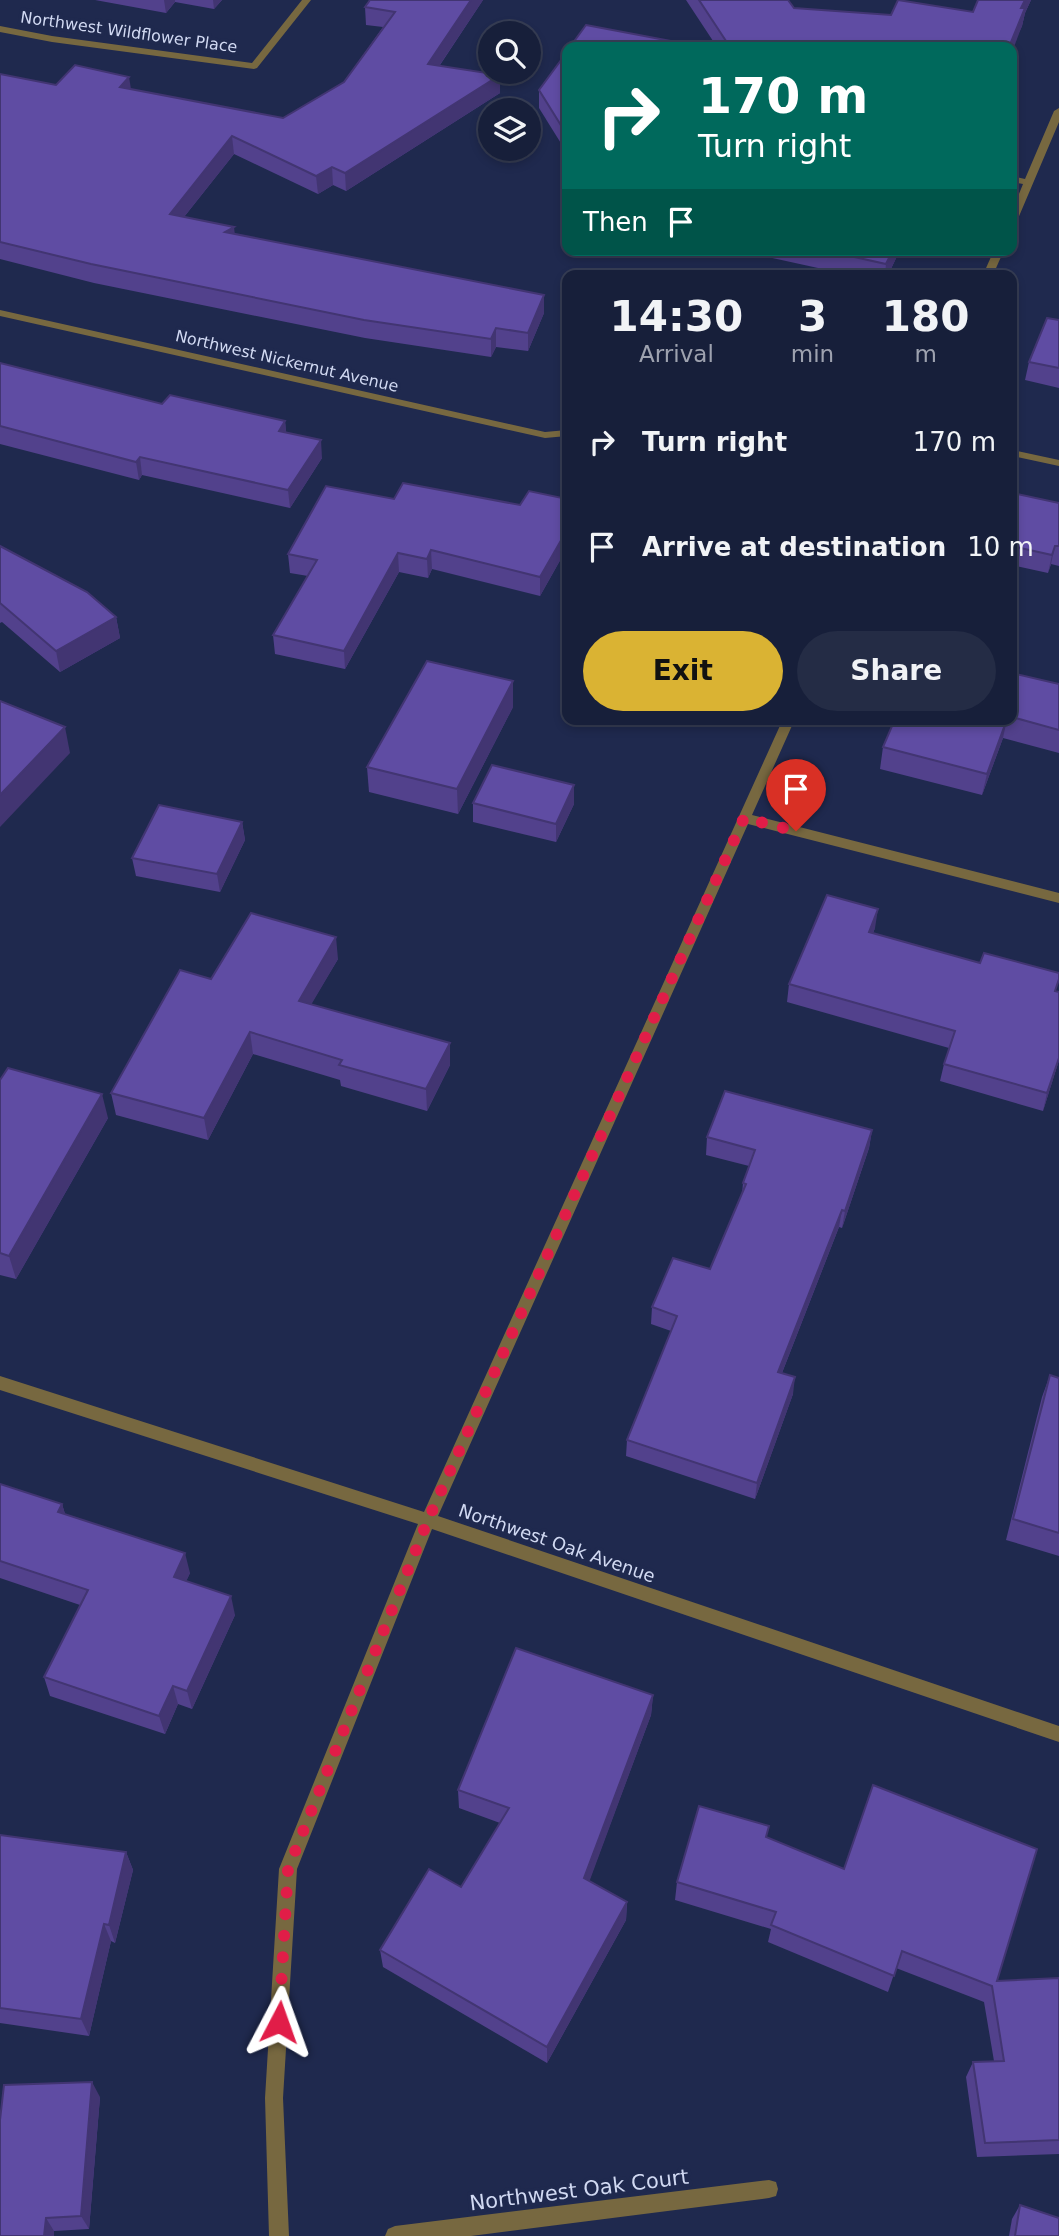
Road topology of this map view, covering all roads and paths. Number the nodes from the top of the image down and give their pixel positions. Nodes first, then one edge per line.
1 (307, 0) edge
2 (0, 29) edge
3 (1059, 111) edge
4 (1017, 180) edge
5 (1028, 182) junction
6 (1017, 208) edge
7 (0, 313) edge
8 (562, 433) edge
9 (1017, 454) edge
10 (1059, 463) edge
11 (786, 725) edge
12 (744, 818) junction
13 (1059, 898) edge
14 (0, 1383) edge
15 (428, 1520) junction
16 (1059, 1734) edge
17 (769, 2189) dead end
18 (279, 2236) edge
19 (394, 2236) edge

1 - 2 street, Northwest Wildflower Place
3 - 5 street
4 - 5 street
5 - 6 street
7 - 8 street, Northwest Nickernut Avenue
9 - 10 street
11 - 12 street
12 - 13 street
12 - 15 street
14 - 15 street, Northwest Oak Avenue
15 - 16 street, Northwest Oak Avenue
15 - 18 street
17 - 19 street, Northwest Oak Court

